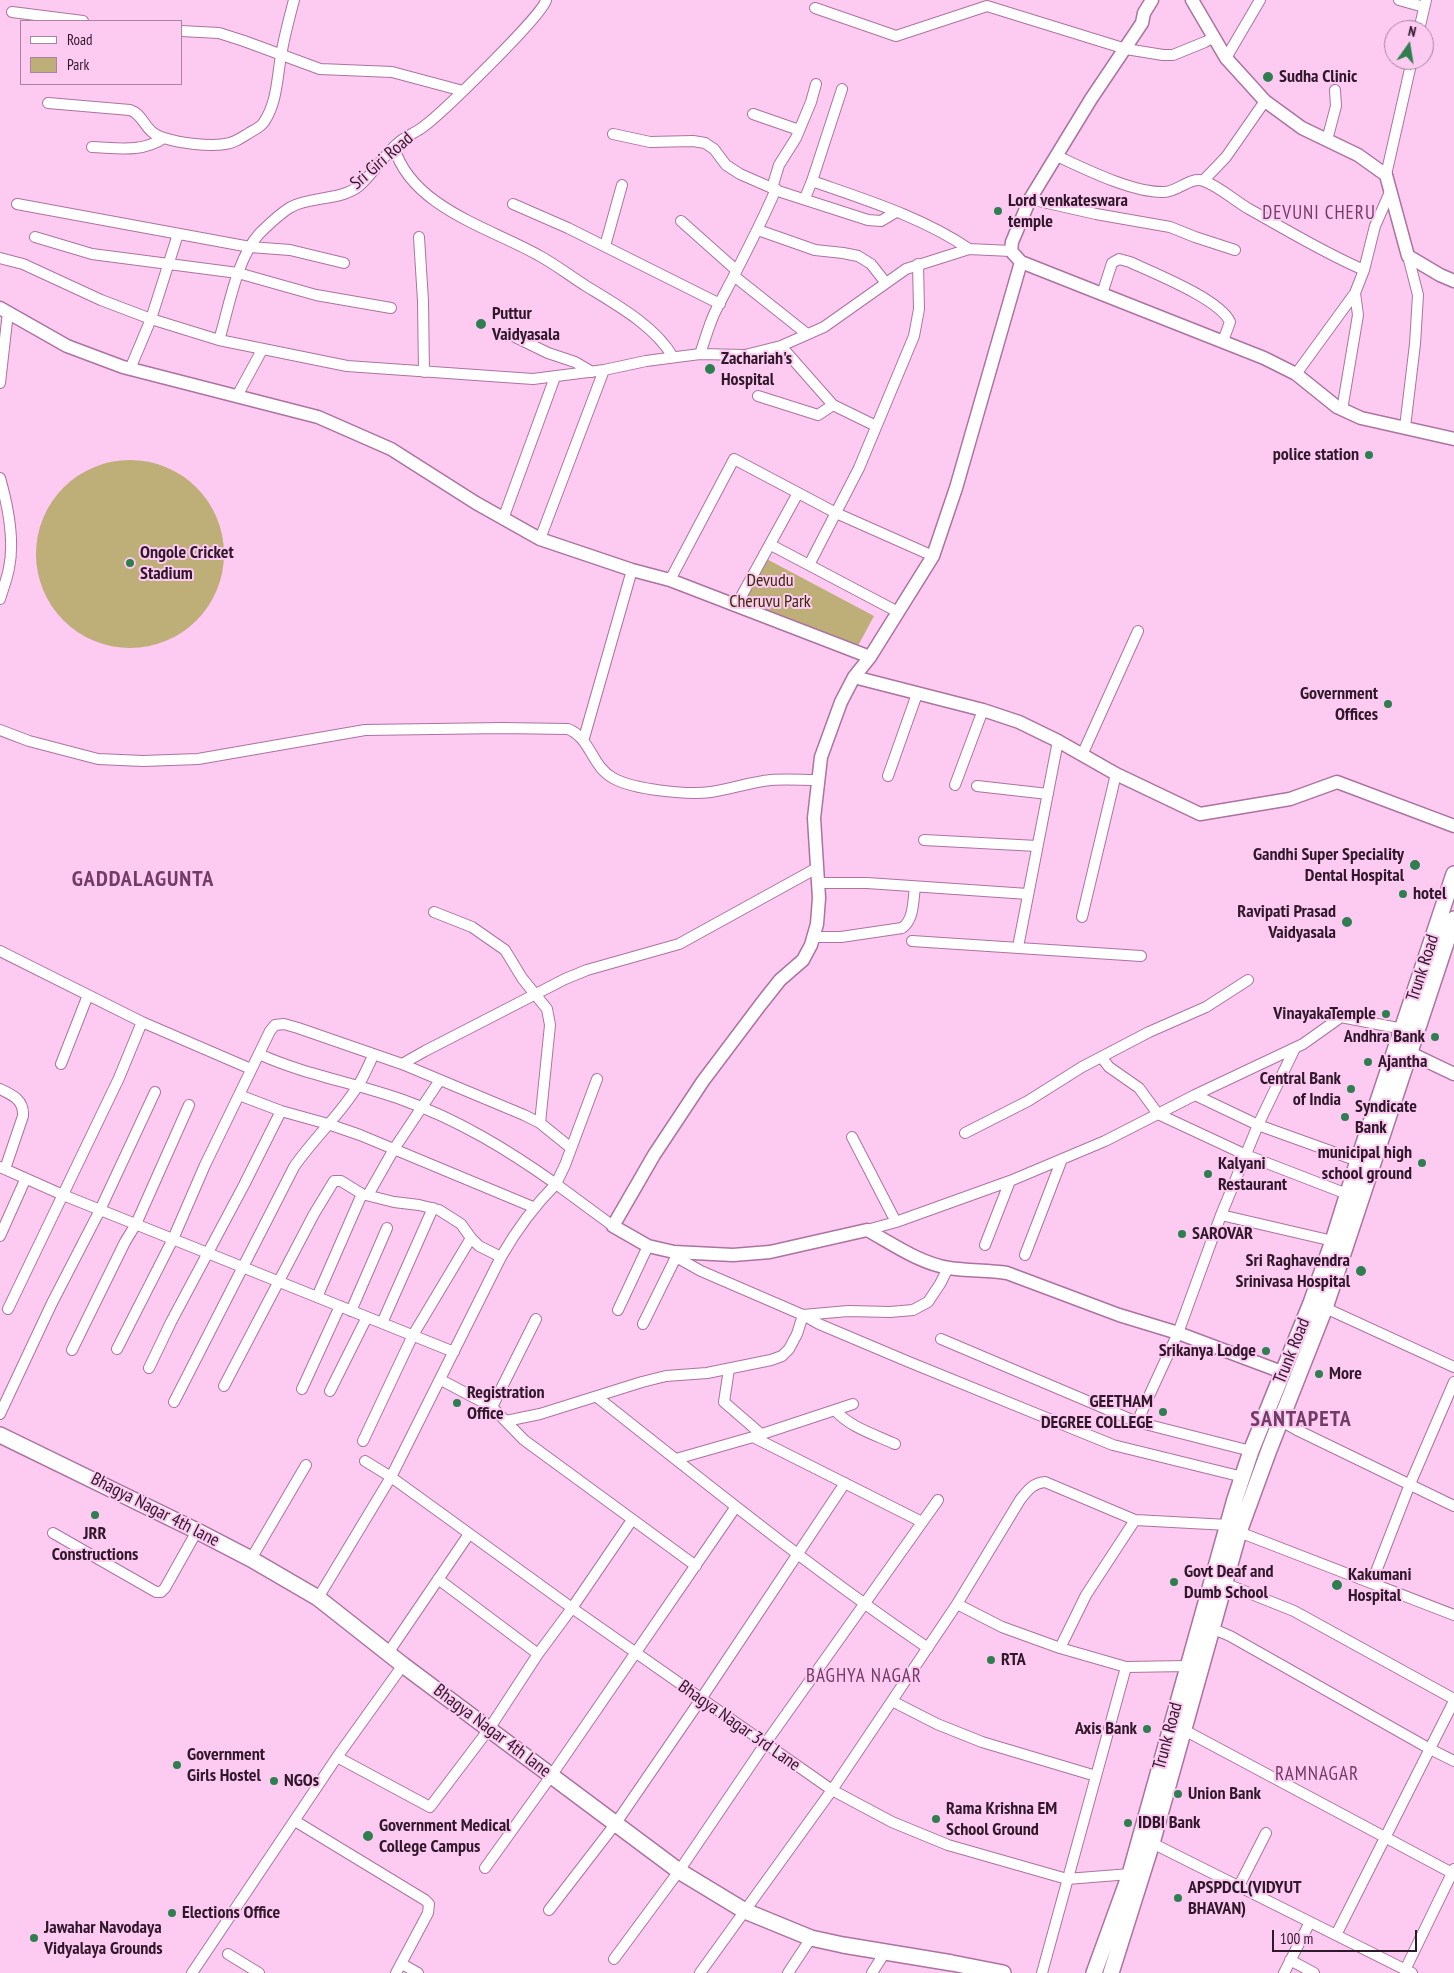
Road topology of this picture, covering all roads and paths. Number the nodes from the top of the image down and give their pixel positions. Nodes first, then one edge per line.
1 (294, 0) edge
2 (546, 0) edge
3 (1152, 0) edge
4 (1161, 0) edge
5 (1192, 0) edge
6 (1260, 0) edge
7 (1398, 0) edge
8 (1425, 3) edge
9 (815, 8) dead end
10 (12, 12) dead end
11 (75, 20) edge
12 (1421, 20) edge
13 (1142, 22) junction
14 (182, 31) edge
15 (1214, 37) junction
16 (1126, 49) junction
17 (281, 55) junction
18 (1226, 58) junction
19 (1410, 70) edge
20 (816, 84) dead end
21 (842, 89) dead end
22 (1335, 90) dead end
23 (463, 91) junction
24 (1264, 101) junction
25 (48, 103) dead end
26 (753, 114) dead end
27 (800, 130) junction
28 (613, 134) dead end
29 (164, 138) junction
30 (1327, 140) junction
31 (92, 147) dead end
32 (394, 147) junction
33 (1057, 156) junction
34 (1386, 175) junction
35 (812, 181) junction
36 (1203, 181) junction
37 (622, 185) dead end
38 (774, 189) junction
39 (1390, 192) junction
40 (805, 198) junction
41 (1030, 199) junction
42 (17, 204) dead end
43 (513, 204) dead end
44 (896, 212) junction
45 (682, 221) dead end
46 (758, 230) junction
47 (178, 234) junction
48 (35, 237) dead end
49 (418, 237) dead end
50 (605, 246) junction
51 (250, 247) junction
52 (969, 249) junction
53 (1235, 250) dead end
54 (1011, 251) junction
55 (1408, 256) junction
56 (0, 258) edge
57 (1022, 262) junction
58 (344, 263) dead end
59 (169, 264) junction
60 (918, 264) junction
61 (1364, 270) junction
62 (735, 273) junction
63 (238, 274) junction
64 (1454, 281) edge
65 (886, 283) junction
66 (1355, 293) junction
67 (1102, 294) junction
68 (720, 304) junction
69 (391, 308) dead end
70 (4, 310) edge
71 (151, 319) junction
72 (509, 334) dead end
73 (807, 334) junction
74 (219, 340) junction
75 (1223, 341) junction
76 (782, 346) junction
77 (262, 350) junction
78 (700, 354) junction
79 (673, 357) junction
80 (130, 369) junction
81 (604, 370) junction
82 (424, 372) junction
83 (592, 372) junction
84 (1296, 374) junction
85 (555, 377) junction
86 (0, 382) edge
87 (236, 396) junction
88 (758, 396) dead end
89 (833, 405) junction
90 (1342, 410) junction
91 (876, 426) junction
92 (1405, 427) junction
93 (1454, 439) edge
94 (0, 478) edge
95 (798, 493) junction
96 (836, 513) junction
97 (503, 519) junction
98 (540, 539) junction
99 (771, 545) junction
100 (933, 556) junction
101 (809, 565) junction
102 (632, 570) junction
103 (670, 580) junction
104 (0, 598) edge
105 (736, 606) junction
106 (898, 612) junction
107 (1138, 631) dead end
108 (870, 657) junction
109 (854, 677) junction
110 (917, 694) junction
111 (983, 710) junction
112 (0, 730) edge
113 (584, 738) junction
114 (1058, 740) junction
115 (1082, 755) junction
116 (1116, 774) junction
117 (888, 776) dead end
118 (817, 780) junction
119 (955, 786) dead end
120 (978, 786) dead end
121 (1048, 794) junction
122 (1454, 826) edge
123 (924, 840) dead end
124 (1038, 846) junction
125 (817, 868) junction
126 (1454, 874) edge
127 (818, 883) junction
128 (915, 887) junction
129 (1028, 894) junction
130 (434, 912) dead end
131 (1082, 917) dead end
132 (1454, 919) edge
133 (1452, 935) edge
134 (814, 937) junction
135 (912, 941) dead end
136 (1018, 947) junction
137 (0, 951) edge
138 (1141, 956) dead end
139 (1248, 980) dead end
140 (88, 994) junction
141 (536, 995) junction
142 (142, 1022) junction
143 (1403, 1029) junction
144 (1295, 1048) junction
145 (1403, 1052) junction
146 (259, 1054) junction
147 (373, 1056) junction
148 (1102, 1058) junction
149 (61, 1064) dead end
150 (402, 1064) junction
151 (251, 1069) junction
152 (1454, 1074) edge
153 (596, 1079) dead end
154 (440, 1080) junction
155 (358, 1087) junction
156 (0, 1089) edge
157 (155, 1092) dead end
158 (239, 1095) junction
159 (1194, 1095) junction
160 (189, 1106) dead end
161 (422, 1107) junction
162 (280, 1111) junction
163 (1158, 1114) junction
164 (540, 1123) junction
165 (328, 1124) junction
166 (1258, 1125) junction
167 (965, 1133) dead end
168 (852, 1136) dead end
169 (394, 1148) junction
170 (571, 1148) junction
171 (1246, 1155) junction
172 (1062, 1158) junction
173 (1358, 1160) junction
174 (2, 1168) edge
175 (25, 1180) junction
176 (1010, 1181) junction
177 (556, 1184) junction
178 (365, 1194) junction
179 (1347, 1194) junction
180 (63, 1195) junction
181 (432, 1208) junction
182 (533, 1208) junction
183 (100, 1210) junction
184 (1221, 1215) junction
185 (896, 1222) junction
186 (136, 1224) junction
187 (613, 1226) junction
188 (387, 1228) dead end
189 (867, 1230) junction
190 (0, 1236) edge
191 (471, 1238) junction
192 (174, 1239) junction
193 (1333, 1241) junction
194 (985, 1245) dead end
195 (648, 1246) junction
196 (208, 1253) junction
197 (675, 1254) junction
198 (1024, 1255) dead end
199 (501, 1257) junction
200 (244, 1268) junction
201 (948, 1268) junction
202 (280, 1282) junction
203 (317, 1297) junction
204 (340, 1306) junction
205 (1318, 1306) junction
206 (8, 1309) dead end
207 (618, 1310) dead end
208 (351, 1311) junction
209 (803, 1315) junction
210 (367, 1317) junction
211 (536, 1319) dead end
212 (382, 1323) junction
213 (643, 1324) dead end
214 (1178, 1332) junction
215 (413, 1335) junction
216 (941, 1339) dead end
217 (117, 1349) dead end
218 (72, 1350) dead end
219 (454, 1352) junction
220 (1454, 1367) edge
221 (149, 1368) dead end
222 (729, 1369) junction
223 (1282, 1372) junction
224 (1298, 1378) junction
225 (441, 1380) junction
226 (1454, 1382) edge
227 (224, 1386) dead end
228 (302, 1389) dead end
229 (330, 1391) dead end
230 (597, 1397) junction
231 (174, 1402) dead end
232 (853, 1404) dead end
233 (492, 1407) junction
234 (835, 1410) junction
235 (0, 1414) edge
236 (1281, 1420) junction
237 (506, 1421) junction
238 (1137, 1422) junction
239 (0, 1435) edge
240 (757, 1436) junction
241 (363, 1441) dead end
242 (896, 1444) dead end
243 (1251, 1451) junction
244 (676, 1459) junction
245 (365, 1461) dead end
246 (306, 1465) dead end
247 (391, 1477) junction
248 (1243, 1477) junction
249 (845, 1483) junction
250 (1410, 1484) junction
251 (938, 1500) dead end
252 (1454, 1506) edge
253 (736, 1508) junction
254 (632, 1520) junction
255 (1135, 1520) junction
256 (922, 1522) junction
257 (1233, 1528) junction
258 (197, 1531) junction
259 (53, 1534) dead end
260 (469, 1534) junction
261 (797, 1553) junction
262 (251, 1559) junction
263 (696, 1566) junction
264 (438, 1579) junction
265 (1224, 1582) junction
266 (1372, 1582) junction
267 (318, 1598) junction
268 (958, 1604) junction
269 (863, 1605) junction
270 (572, 1608) junction
271 (1454, 1615) edge
272 (1211, 1628) junction
273 (928, 1648) junction
274 (1060, 1648) junction
275 (388, 1653) junction
276 (637, 1653) junction
277 (538, 1654) junction
278 (403, 1665) junction
279 (1126, 1666) junction
280 (1194, 1668) junction
281 (701, 1699) junction
282 (1454, 1700) edge
283 (892, 1701) junction
284 (489, 1729) junction
285 (1184, 1730) junction
286 (765, 1744) junction
287 (1430, 1749) junction
288 (337, 1756) junction
289 (1454, 1761) edge
290 (551, 1776) junction
291 (1096, 1776) junction
292 (832, 1790) junction
293 (295, 1821) junction
294 (616, 1823) junction
295 (1266, 1833) dead end
296 (1386, 1838) junction
297 (1152, 1843) junction
298 (485, 1868) dead end
299 (679, 1871) junction
300 (1453, 1872) edge
301 (1130, 1874) junction
302 (1067, 1879) junction
303 (1239, 1886) junction
304 (549, 1910) dead end
305 (745, 1911) junction
306 (1310, 1922) junction
307 (1336, 1935) junction
308 (811, 1938) junction
309 (885, 1952) junction
310 (228, 1954) dead end
311 (614, 1959) dead end
312 (1290, 1960) junction
313 (402, 1964) junction
314 (963, 1969) edge
315 (1409, 1971) edge
316 (192, 1973) edge
317 (259, 1973) edge
318 (396, 1973) edge
319 (418, 1973) edge
320 (700, 1973) edge
321 (788, 1973) edge
322 (872, 1973) edge
323 (1003, 1973) edge
324 (1042, 1973) edge
325 (1094, 1973) edge
326 (1111, 1973) edge
327 (1284, 1973) edge
328 (1314, 1973) edge

1 - 17 street
2 - 23 street, Sri Giri Road
3 - 13 street
4 - 13 street
5 - 15 street
6 - 18 street
7 - 8 street
8 - 12 street
9 - 16 street
10 - 11 street
13 - 16 street
14 - 17 street
15 - 16 street
15 - 18 street
16 - 33 street
17 - 23 street
17 - 29 street
18 - 24 street
19 - 34 street
20 - 27 street
21 - 35 street
22 - 30 street
23 - 32 street, Sri Giri Road
24 - 30 street
24 - 36 street
25 - 29 street
26 - 27 street
27 - 38 street
28 - 38 street
29 - 31 street
30 - 34 street
32 - 51 street, Sri Giri Road
32 - 79 street
33 - 36 street
33 - 41 street
34 - 39 street
35 - 40 street
35 - 44 street
36 - 61 street
37 - 50 street
38 - 40 street
38 - 46 street
39 - 55 street
39 - 61 street
40 - 44 street
41 - 53 street
41 - 54 street
42 - 47 street
43 - 50 street
44 - 52 street
45 - 62 street
46 - 62 street
46 - 65 street
47 - 51 street
47 - 59 street
48 - 59 street
49 - 82 street
50 - 68 street
51 - 58 street
51 - 63 street, Sri Giri Road
52 - 54 street
52 - 60 street
54 - 57 street
55 - 64 street
55 - 92 street
56 - 71 street
57 - 67 street
57 - 100 street
59 - 63 street
59 - 71 street
60 - 65 street
60 - 91 street
61 - 66 street
62 - 68 street
62 - 73 street
63 - 69 street
63 - 74 street, Sri Giri Road
65 - 73 street
66 - 84 street
66 - 90 street
67 - 75 street
67 - 75 street
68 - 78 street
70 - 80 street
70 - 86 street
71 - 74 street
71 - 80 street
72 - 83 street
73 - 76 street
74 - 77 street
75 - 84 street
76 - 78 street
76 - 89 street
77 - 82 street
77 - 87 street
78 - 79 street
79 - 81 street
80 - 87 street
81 - 83 street
81 - 98 street
82 - 85 street
83 - 85 street
84 - 90 street
85 - 97 street
87 - 97 street
88 - 89 street
89 - 91 street
90 - 92 street
91 - 96 street
92 - 93 street
94 - 104 street
95 - 96 street
95 - 99 street
95 - 103 street
96 - 100 street
96 - 101 street
97 - 98 street
98 - 102 street
99 - 101 street
99 - 105 street
100 - 106 street
101 - 106 street
102 - 103 street
102 - 113 street
103 - 105 street
105 - 108 street
106 - 108 street
107 - 115 street
108 - 109 street
109 - 110 street
109 - 118 street
110 - 111 street
110 - 117 street
111 - 114 street
111 - 119 street
112 - 113 street
113 - 118 street
114 - 115 street
114 - 121 street
115 - 116 street
116 - 122 street
116 - 131 street
118 - 125 street
120 - 121 street
121 - 124 street
123 - 124 street
124 - 129 street
125 - 127 street
125 - 141 street
126 - 143 main road, Trunk Road
127 - 128 street
127 - 134 street
128 - 129 street
128 - 134 street
129 - 136 street
130 - 141 street
132 - 133 main road
133 - 145 main road
134 - 187 street
135 - 136 street
136 - 138 street
137 - 140 street
139 - 148 street
140 - 142 street
140 - 149 street
141 - 150 street
141 - 164 street
142 - 151 street
142 - 180 street
143 - 144 street
143 - 145 main road, Trunk Road
144 - 159 street
144 - 166 street
145 - 152 street
145 - 173 main road, Trunk Road
145 - 205 main road
146 - 147 street
146 - 151 street
146 - 155 street
147 - 150 street
147 - 155 street
148 - 163 street
148 - 167 street
150 - 154 street
151 - 158 street
153 - 170 street
154 - 161 street
154 - 164 street
155 - 161 street
155 - 165 street
156 - 174 street
157 - 183 street
158 - 162 street
158 - 192 street
159 - 163 street
159 - 166 street
160 - 186 street
161 - 169 street
161 - 177 street
162 - 165 street
162 - 196 street
163 - 171 street
163 - 172 street
164 - 170 street
165 - 169 street
165 - 200 street
166 - 171 street
166 - 173 street
168 - 185 street
169 - 178 street
169 - 182 street
170 - 177 street
171 - 179 street
171 - 184 street
172 - 176 street
172 - 198 street
173 - 179 main road, Trunk Road
174 - 175 street
175 - 180 street
175 - 190 street
176 - 185 street
176 - 194 street
177 - 182 street
177 - 187 street
178 - 181 street
178 - 202 street
178 - 203 street
179 - 193 main road, Trunk Road
180 - 183 street
180 - 206 street
181 - 191 street
181 - 212 street
182 - 199 street
183 - 186 street
183 - 235 street
184 - 193 street
184 - 214 street
185 - 189 street
186 - 192 street
186 - 218 street
187 - 195 street
188 - 208 street
189 - 197 street
189 - 201 street
191 - 199 street
191 - 215 street
192 - 196 street
192 - 217 street
193 - 205 main road, Trunk Road
195 - 197 street
195 - 207 street
196 - 200 street
196 - 221 street
197 - 209 street
197 - 213 street
199 - 219 street
200 - 202 street
200 - 231 street
201 - 209 street
201 - 214 street
202 - 203 street
202 - 227 street
203 - 204 street
204 - 208 street
204 - 228 street
205 - 220 street
205 - 223 main road, Trunk Road
205 - 224 main road
208 - 210 street
209 - 222 street
209 - 248 street
210 - 212 street
210 - 229 street
211 - 233 street
212 - 215 street
214 - 223 street
214 - 238 street
215 - 219 street
215 - 241 street
216 - 238 street
219 - 225 street
222 - 230 street
222 - 240 street
223 - 224 street
223 - 243 main road, Trunk Road
224 - 236 main road
225 - 233 street
225 - 247 street
226 - 250 street
230 - 237 street
230 - 244 street
232 - 234 street
233 - 237 street
234 - 240 street
234 - 242 street
236 - 250 street
236 - 257 main road
237 - 254 street
238 - 243 street
239 - 258 main road, Bhagya Nagar 4th lane
240 - 244 street
240 - 249 street
243 - 248 main road, Trunk Road
244 - 253 street
245 - 247 street, Bhagya Nagar 3rd Lane
246 - 262 street
247 - 260 street, Bhagya Nagar 3rd Lane
247 - 267 street
248 - 257 main road, Trunk Road
249 - 256 street
249 - 261 street
250 - 252 street
250 - 266 street
251 - 256 street
253 - 261 street
253 - 263 street
254 - 263 street
254 - 270 street
255 - 257 street
255 - 268 street
255 - 274 street
256 - 269 street
257 - 265 main road
257 - 266 street
257 - 280 main road, Trunk Road
258 - 259 street
258 - 262 main road, Bhagya Nagar 4th lane
260 - 264 street
260 - 270 street, Bhagya Nagar 3rd Lane
261 - 269 street
261 - 281 street
262 - 267 main road, Bhagya Nagar 4th lane
263 - 276 street
264 - 275 street
264 - 277 street
265 - 272 main road
265 - 282 street
266 - 271 street
267 - 275 main road, Bhagya Nagar 4th lane
268 - 273 street
268 - 274 street
269 - 273 street
269 - 286 street
270 - 276 street, Bhagya Nagar 3rd Lane
270 - 277 street
272 - 280 main road
272 - 287 street
273 - 283 street
274 - 279 street
275 - 278 main road, Bhagya Nagar 4th lane
276 - 281 street, Bhagya Nagar 3rd Lane
276 - 290 street
277 - 284 street
278 - 284 main road, Bhagya Nagar 4th lane
278 - 288 street
279 - 280 street
279 - 291 street
280 - 285 main road
280 - 301 main road, Trunk Road
281 - 286 street, Bhagya Nagar 3rd Lane
281 - 294 street
282 - 287 street
283 - 291 street
283 - 292 street
284 - 288 street
284 - 290 main road, Bhagya Nagar 4th lane
285 - 296 street
285 - 297 main road
286 - 292 street, Bhagya Nagar 3rd Lane
286 - 299 street
287 - 289 street
287 - 296 street
288 - 293 street
290 - 294 main road, Bhagya Nagar 4th lane
290 - 298 street
291 - 302 street
292 - 302 street, Bhagya Nagar 3rd Lane
292 - 305 street
293 - 313 street
293 - 316 street
294 - 299 main road, Bhagya Nagar 4th lane
294 - 304 street
295 - 303 street
296 - 300 street
296 - 307 street
297 - 303 street
297 - 326 main road
299 - 305 main road, Bhagya Nagar 4th lane
299 - 311 street
300 - 315 street
301 - 302 street, Bhagya Nagar 3rd Lane
301 - 325 main road, Trunk Road
302 - 324 street
303 - 306 street
305 - 308 main road, Bhagya Nagar 4th lane
305 - 320 street
306 - 307 street
306 - 312 street
307 - 315 street
308 - 309 main road, Bhagya Nagar 4th lane
308 - 321 street
309 - 314 main road, Bhagya Nagar 4th lane
309 - 322 street
310 - 317 street
312 - 327 street
312 - 328 street
313 - 318 street
313 - 319 street
314 - 323 main road, Bhagya Nagar 4th lane

